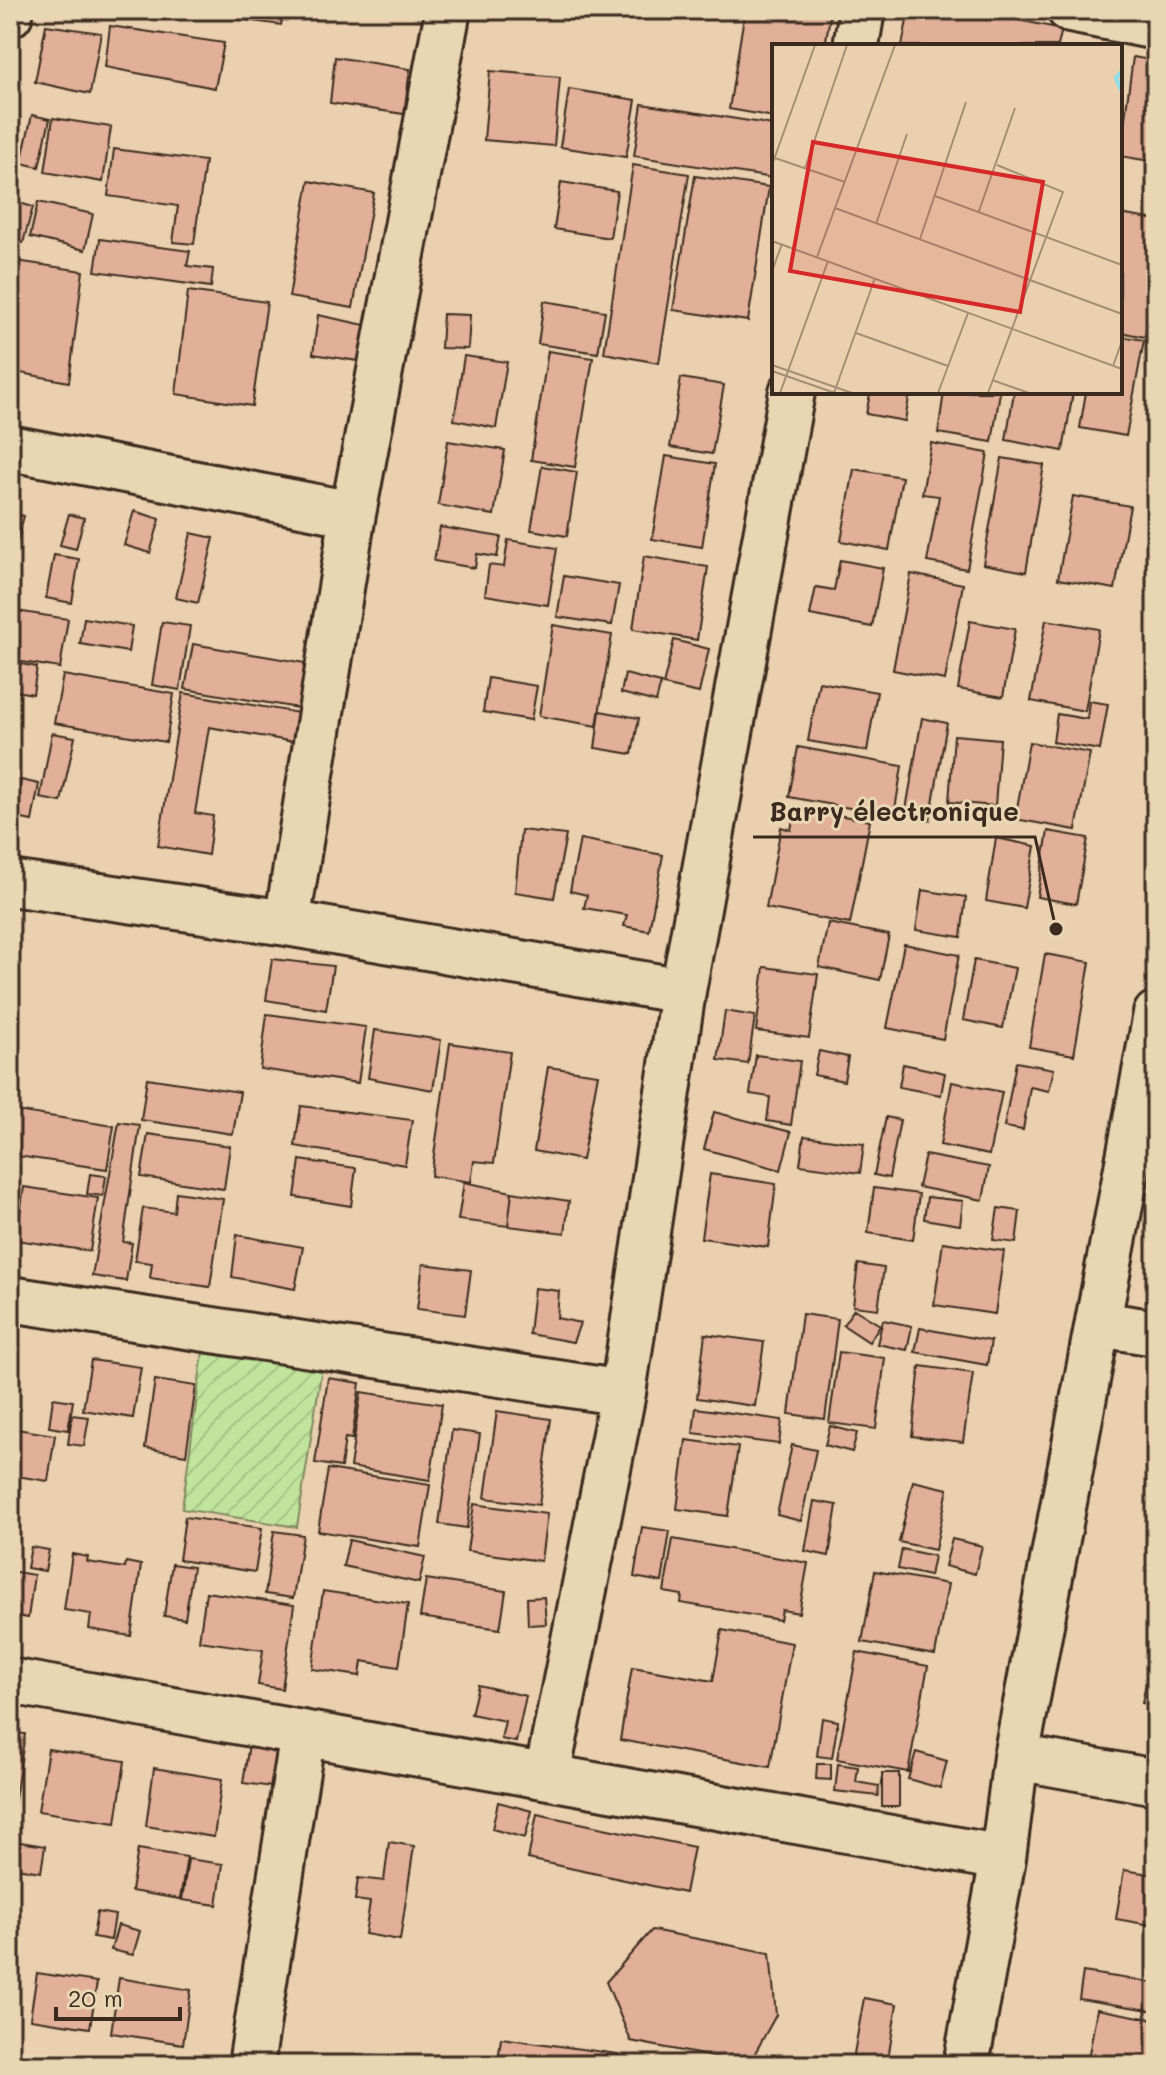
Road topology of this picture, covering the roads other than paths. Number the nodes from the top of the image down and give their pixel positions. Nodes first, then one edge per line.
1 (448, 10) edge
2 (862, 10) edge
3 (1070, 10) edge
4 (1156, 27) edge
5 (856, 44) edge
6 (792, 394) edge
7 (10, 448) edge
8 (353, 514) junction
9 (10, 883) edge
10 (287, 923) junction
11 (683, 991) junction
12 (1156, 1014) edge
13 (10, 1299) edge
14 (1099, 1324) junction
15 (1156, 1333) edge
16 (623, 1393) junction
17 (10, 1681) edge
18 (303, 1733) junction
19 (1016, 1757) junction
20 (547, 1776) junction
21 (1156, 1782) edge
22 (1003, 1858) junction
23 (251, 2065) edge
24 (966, 2065) edge

1 - 8 street
2 - 5 street
3 - 4 street
6 - 11 street
7 - 8 street
8 - 10 street
9 - 10 street
10 - 11 street
11 - 16 street
12 - 14 street
13 - 16 street
14 - 15 street
14 - 19 street
16 - 20 street
17 - 18 street
18 - 20 street
18 - 23 street
19 - 21 street
19 - 22 street
20 - 22 street
22 - 24 street

